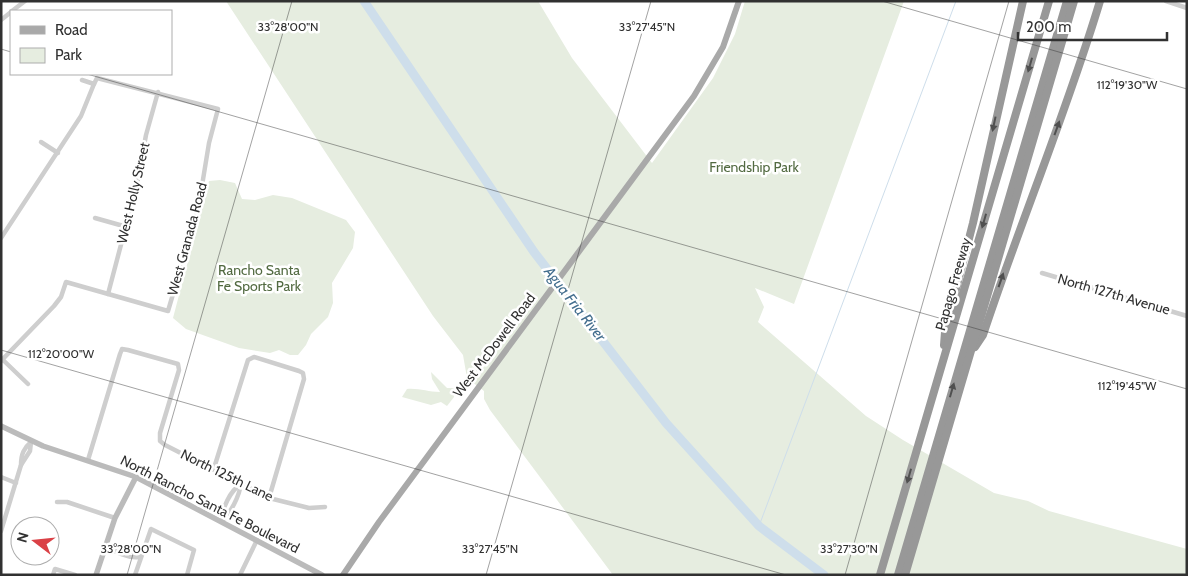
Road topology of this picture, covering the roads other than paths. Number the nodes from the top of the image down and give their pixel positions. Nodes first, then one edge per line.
1 (24, 1) edge
2 (739, 1) edge
3 (1023, 1) edge
4 (1049, 1) edge
5 (1067, 1) edge
6 (1074, 1) edge
7 (1100, 1) edge
8 (1166, 1) edge
9 (1187, 8) edge
10 (14, 10) edge
11 (82, 80) dead end
12 (94, 84) junction
13 (158, 92) junction
14 (41, 142) dead end
15 (58, 153) junction
16 (95, 218) dead end
17 (127, 227) junction
18 (1, 238) edge
19 (1042, 273) dead end
20 (108, 294) junction
21 (1187, 316) edge
22 (944, 358) junction
23 (969, 358) junction
24 (2, 360) edge
25 (1, 367) edge
26 (28, 384) dead end
27 (1, 426) edge
28 (942, 437) junction
29 (32, 442) junction
30 (88, 460) junction
31 (214, 468) junction
32 (1, 476) edge
33 (136, 477) junction
34 (16, 483) junction
35 (241, 484) junction
36 (269, 498) junction
37 (58, 502) dead end
38 (325, 507) dead end
39 (115, 518) junction
40 (222, 522) junction
41 (1, 531) edge
42 (257, 540) junction
43 (105, 545) junction
44 (140, 557) junction
45 (54, 575) edge
46 (75, 575) edge
47 (96, 575) edge
48 (134, 575) edge
49 (186, 575) edge
50 (240, 575) edge
51 (322, 575) edge
52 (343, 575) edge
53 (880, 575) edge
54 (898, 575) edge
55 (905, 575) edge

1 - 10 street
2 - 52 main road, West McDowell Road
3 -> 22 highway
4 -> 22 highway, Papago Freeway
28 -> 5 highway
6 - 23 highway
23 -> 7 highway
8 - 9 street
11 - 12 street
12 - 13 street
12 - 15 street
13 - 17 street, West Holly Street
13 - 20 street, West Granada Road
14 - 15 street
15 - 18 street
16 - 17 street
17 - 20 street, West Holly Street
19 - 21 street, North 127th Avenue
20 - 24 street
22 -> 53 highway, Papago Freeway
23 - 28 highway
24 - 25 street
24 - 26 street
27 - 29 street, North Rancho Santa Fe Boulevard
28 - 54 highway
28 - 55 highway
29 - 30 street, North Rancho Santa Fe Boulevard
29 - 34 street
30 - 31 street, North 125th Lane
30 - 33 street, North Rancho Santa Fe Boulevard
31 - 35 street, North 125th Lane
31 - 36 street
32 - 34 street
33 - 39 street
33 - 40 street, North Rancho Santa Fe Boulevard
34 - 41 street
35 - 36 street, North 125th Lane
35 - 40 street
36 - 38 street, North 125th Lane
37 - 39 street
39 - 43 street
40 - 42 street, North Rancho Santa Fe Boulevard
42 - 50 street
42 - 51 street, North Rancho Santa Fe Boulevard
43 - 44 street
43 - 47 street
44 - 48 street
44 - 49 street
45 - 46 street

